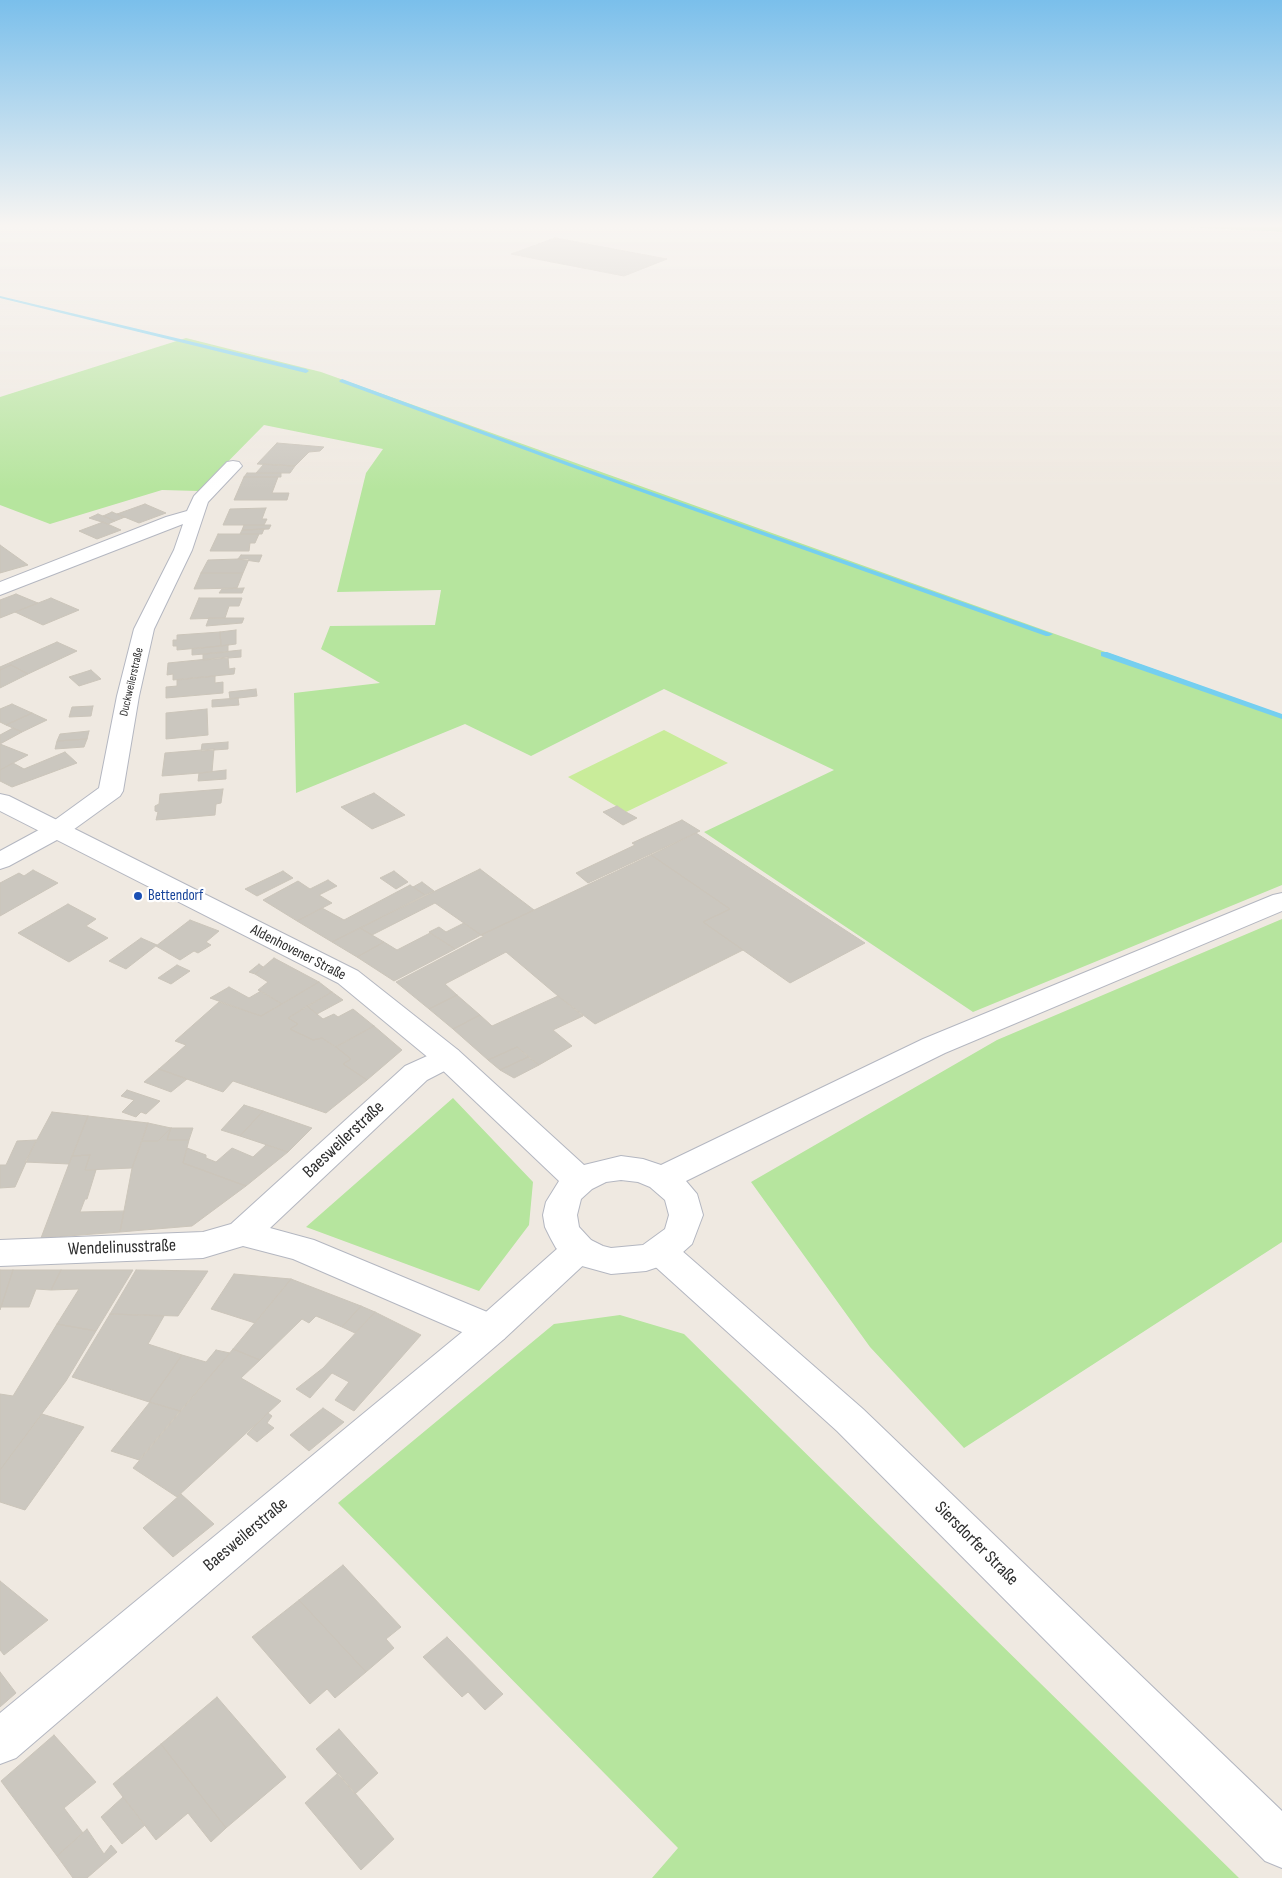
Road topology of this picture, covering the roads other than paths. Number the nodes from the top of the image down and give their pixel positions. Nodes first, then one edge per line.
1 (233, 466) dead end
2 (194, 516) junction
3 (0, 589) edge
4 (0, 801) edge
5 (57, 830) junction
6 (0, 861) edge
7 (1282, 900) edge
8 (447, 1057) junction
9 (662, 1178) junction
10 (580, 1181) junction
11 (243, 1233) junction
12 (579, 1249) junction
13 (661, 1252) junction
14 (0, 1253) edge
15 (491, 1329) junction
16 (0, 1742) edge
17 (1282, 1844) edge

1 - 2 street, Duckweilerstraße
2 - 3 street
2 - 5 street, Duckweilerstraße
4 - 5 street, Aldenhovener Straße
5 - 6 street, Duckweilerstraße
5 - 8 street, Aldenhovener Straße
7 - 9 street
8 - 10 street, Aldenhovener Straße
8 - 11 street, Baesweilerstraße
9 - 10 street
9 - 13 street
10 - 12 street
11 - 14 street, Wendelinusstraße
11 - 15 street
12 - 13 street
12 - 15 street, Baesweilerstraße
13 - 17 street, Siersdorfer Straße
15 - 16 street, Baesweilerstraße

